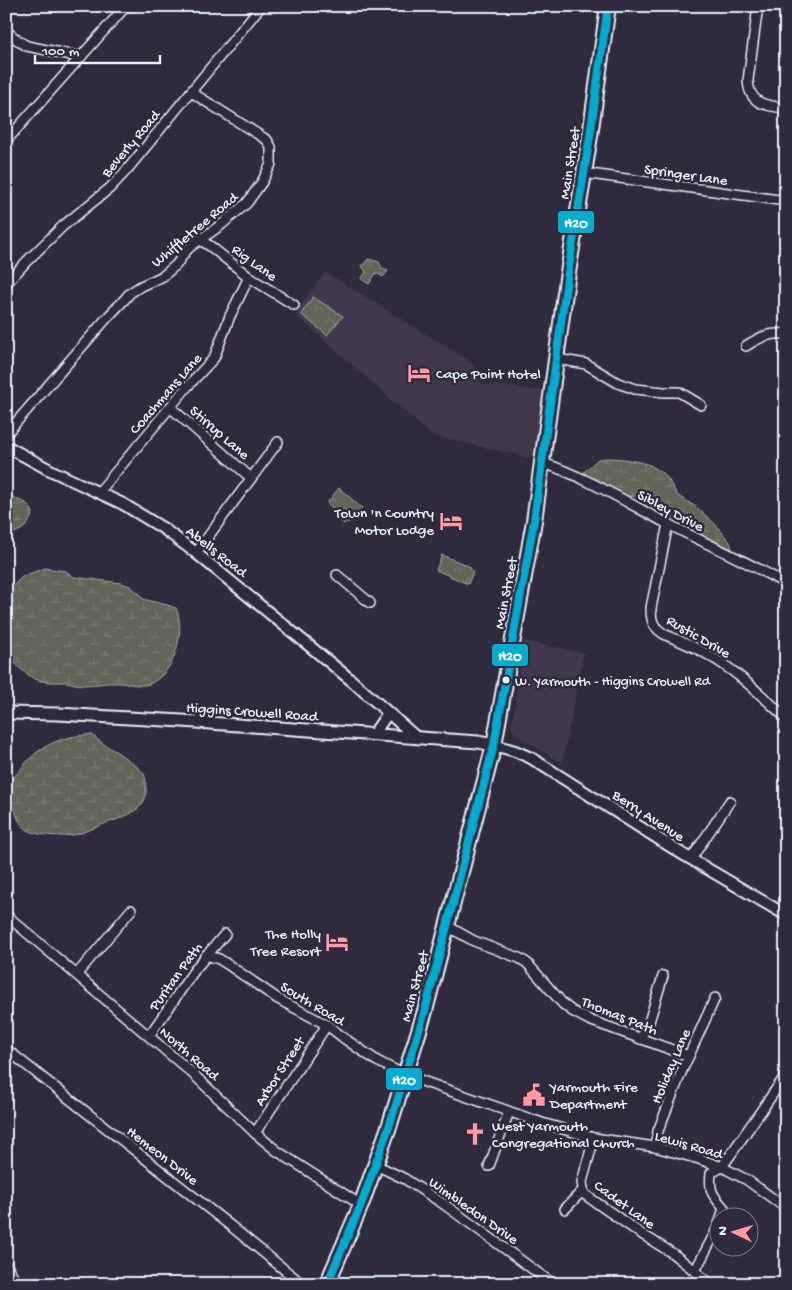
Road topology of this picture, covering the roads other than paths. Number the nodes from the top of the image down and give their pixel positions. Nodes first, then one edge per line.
1 (126, 6) edge
2 (261, 6) edge
3 (608, 6) edge
4 (758, 6) edge
5 (6, 31) edge
6 (82, 57) junction
7 (191, 92) junction
8 (786, 108) edge
9 (6, 141) edge
10 (583, 173) junction
11 (786, 201) edge
12 (200, 240) junction
13 (249, 276) junction
14 (6, 284) edge
15 (294, 305) dead end
16 (786, 334) edge
17 (746, 346) dead end
18 (556, 359) junction
19 (700, 405) dead end
20 (170, 407) junction
21 (6, 434) edge
22 (278, 442) dead end
23 (6, 446) edge
24 (543, 463) junction
25 (251, 478) junction
26 (99, 492) junction
27 (668, 524) junction
28 (196, 553) junction
29 (337, 575) dead end
30 (786, 584) edge
31 (370, 603) dead end
32 (6, 713) edge
33 (388, 713) junction
34 (786, 718) edge
35 (373, 735) junction
36 (417, 738) junction
37 (494, 745) junction
38 (730, 801) dead end
39 (691, 859) junction
40 (131, 910) dead end
41 (784, 912) edge
42 (6, 915) edge
43 (447, 926) junction
44 (225, 934) dead end
45 (206, 955) junction
46 (77, 974) junction
47 (663, 976) dead end
48 (715, 998) dead end
49 (326, 1024) junction
50 (149, 1036) junction
51 (640, 1039) junction
52 (6, 1048) edge
53 (690, 1056) junction
54 (786, 1075) edge
55 (404, 1076) junction
56 (509, 1112) junction
57 (255, 1133) junction
58 (594, 1138) junction
59 (655, 1147) junction
60 (376, 1164) junction
61 (489, 1166) dead end
62 (722, 1167) junction
63 (583, 1190) junction
64 (360, 1205) junction
65 (724, 1208) edge
66 (786, 1208) edge
67 (565, 1209) dead end
68 (710, 1242) edge
69 (6, 1265) edge
70 (695, 1271) junction
71 (18, 1284) edge
72 (302, 1284) edge
73 (327, 1284) edge
74 (553, 1284) edge
75 (710, 1284) edge

1 - 6 street
2 - 7 street, Beverly Road
3 - 10 main road, Main Street
4 - 8 street
5 - 6 street
6 - 9 street
7 - 12 street, Whiffletree Road
7 - 14 street, Beverly Road
10 - 11 street, Springer Lane
10 - 18 main road, Main Street
12 - 13 street, Rig Lane
12 - 21 street, Whiffletree Road
13 - 15 street, Rig Lane
13 - 20 street, Coachmans Lane
16 - 17 street
18 - 19 street
18 - 24 main road, Main Street
20 - 25 street, Stirrup Lane
20 - 26 street, Coachmans Lane
22 - 25 street
23 - 26 street, Abells Road
24 - 27 street, Sibley Drive
24 - 37 main road, Main Street
25 - 28 street
26 - 28 street, Abells Road
27 - 30 street, Sibley Drive
27 - 34 street, Rustic Drive
28 - 33 street, Abells Road
29 - 31 street
32 - 35 main road, Higgins Crowell Road
33 - 35 street
33 - 36 street, Abells Road
35 - 36 main road, Higgins Crowell Road
36 - 37 main road, Higgins Crowell Road
37 - 39 street, Berry Avenue
37 - 43 main road, Main Street
38 - 39 street
39 - 41 street, Berry Avenue
40 - 46 street
42 - 46 street, North Road
43 - 51 street, Thomas Path
43 - 55 main road, Main Street
44 - 45 street, Puritan Path
45 - 49 street, South Road
45 - 50 street, Puritan Path
46 - 50 street, North Road
47 - 51 street
48 - 53 street, Holiday Lane
49 - 55 street, South Road
49 - 57 street, Arbor Street
50 - 57 street, North Road
51 - 53 street, Thomas Path
52 - 72 street, Hemeon Drive
53 - 59 street, Holiday Lane
54 - 62 street
55 - 56 street, Lewis Road
55 - 60 main road, Main Street
56 - 58 street, Lewis Road
56 - 61 street
57 - 64 street, North Road
58 - 59 street, Lewis Road
58 - 63 street, Cadet Lane
59 - 62 street, Lewis Road
60 - 64 main road, Main Street
60 - 74 street, Wimbledon Drive
62 - 65 street
62 - 66 street, Lewis Road
63 - 67 street
63 - 70 street, Cadet Lane
64 - 73 main road, Main Street
68 - 70 street
69 - 71 street
70 - 75 street, Cadet Lane

